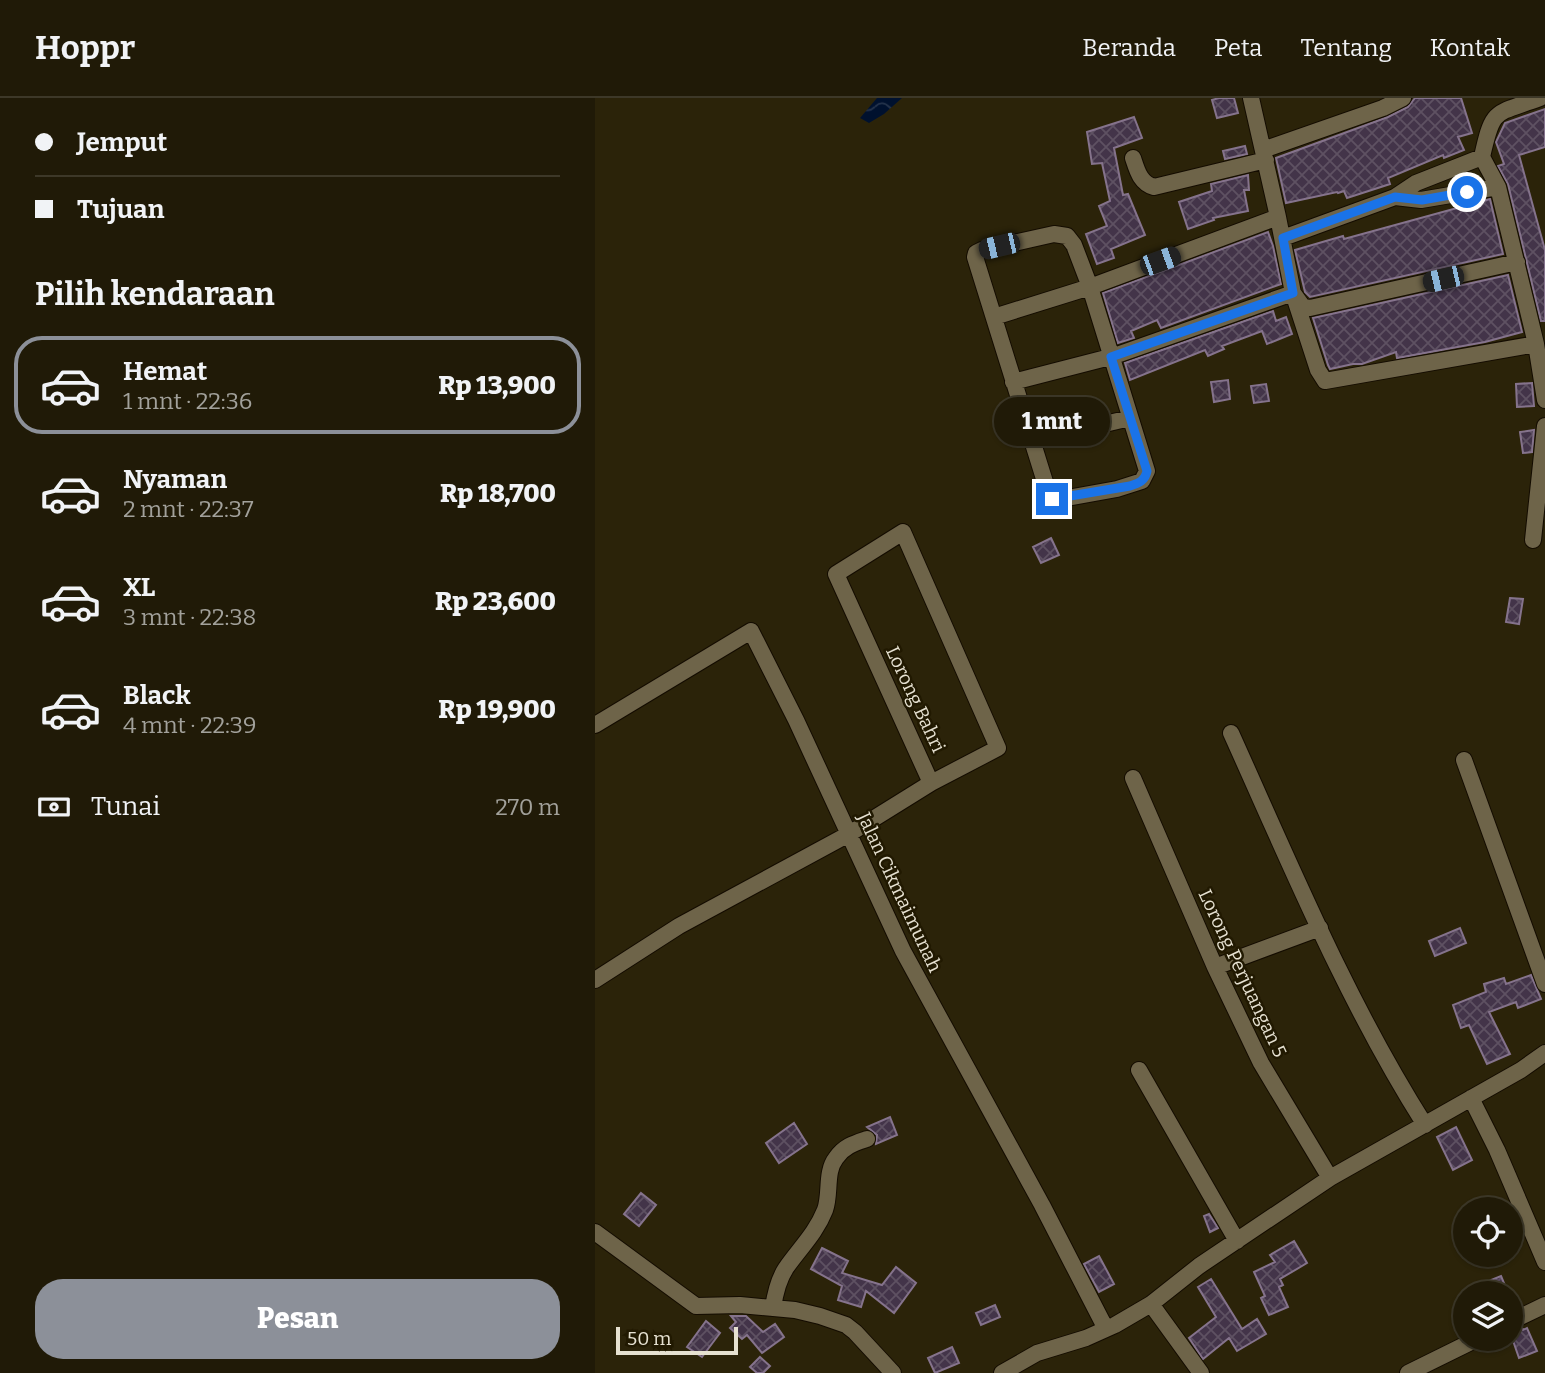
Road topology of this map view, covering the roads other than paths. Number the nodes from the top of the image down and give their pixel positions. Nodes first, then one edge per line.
1 (1251, 98) edge
2 (1403, 98) edge
3 (1540, 98) edge
4 (1381, 103) edge
5 (1264, 155) junction
6 (1482, 157) junction
7 (1133, 158) dead end
8 (1498, 187) junction
9 (1395, 197) junction
10 (1278, 217) junction
11 (1283, 238) junction
12 (1517, 262) junction
13 (1090, 287) junction
14 (1293, 293) junction
15 (994, 317) junction
16 (1536, 344) junction
17 (1111, 357) junction
18 (1013, 382) junction
19 (1545, 400) edge
20 (1130, 418) junction
21 (1545, 426) edge
22 (1033, 441) junction
23 (1533, 540) dead end
24 (595, 725) edge
25 (1231, 733) dead end
26 (1464, 760) dead end
27 (1133, 778) dead end
28 (931, 783) junction
29 (849, 834) junction
30 (1321, 929) junction
31 (1215, 967) junction
32 (595, 980) edge
33 (1545, 984) edge
34 (1545, 1053) edge
35 (1139, 1070) dead end
36 (1471, 1098) junction
37 (1425, 1125) junction
38 (867, 1139) dead end
39 (1330, 1178) junction
40 (595, 1232) edge
41 (1237, 1241) junction
42 (1545, 1262) edge
43 (1151, 1304) junction
44 (1545, 1305) edge
45 (773, 1308) junction
46 (1523, 1316) edge
47 (1105, 1329) junction
48 (1453, 1351) edge
49 (893, 1373) edge
50 (1002, 1373) edge
51 (1201, 1373) edge
52 (1408, 1373) edge

1 - 5 street
2 - 4 street
3 - 6 street
4 - 5 street
5 - 7 street
5 - 10 street
6 - 8 street
6 - 9 street
8 - 9 street
8 - 12 street
9 - 11 street
10 - 11 street
10 - 13 street
11 - 14 street
12 - 14 street
12 - 16 street
13 - 15 street
13 - 15 street
13 - 17 street
14 - 16 street
14 - 17 street
15 - 18 street
16 - 19 street
17 - 18 street
17 - 20 street
18 - 22 street
20 - 22 street
20 - 22 street
21 - 23 street
24 - 29 street, Jalan Cikmaimunah
25 - 30 street
26 - 33 street
27 - 31 street, Lorong Perjuangan 5
28 - 28 street, Lorong Bahri
28 - 29 street
29 - 32 street
29 - 47 street, Jalan Cikmaimunah
30 - 31 street
30 - 37 street
31 - 39 street, Lorong Perjuangan 5
34 - 36 street
35 - 41 street
36 - 37 street
36 - 42 street
37 - 39 street
38 - 45 street
39 - 41 street
40 - 45 street
41 - 43 street
43 - 47 street
43 - 51 street
44 - 46 street
45 - 49 street
47 - 50 street
48 - 52 street

